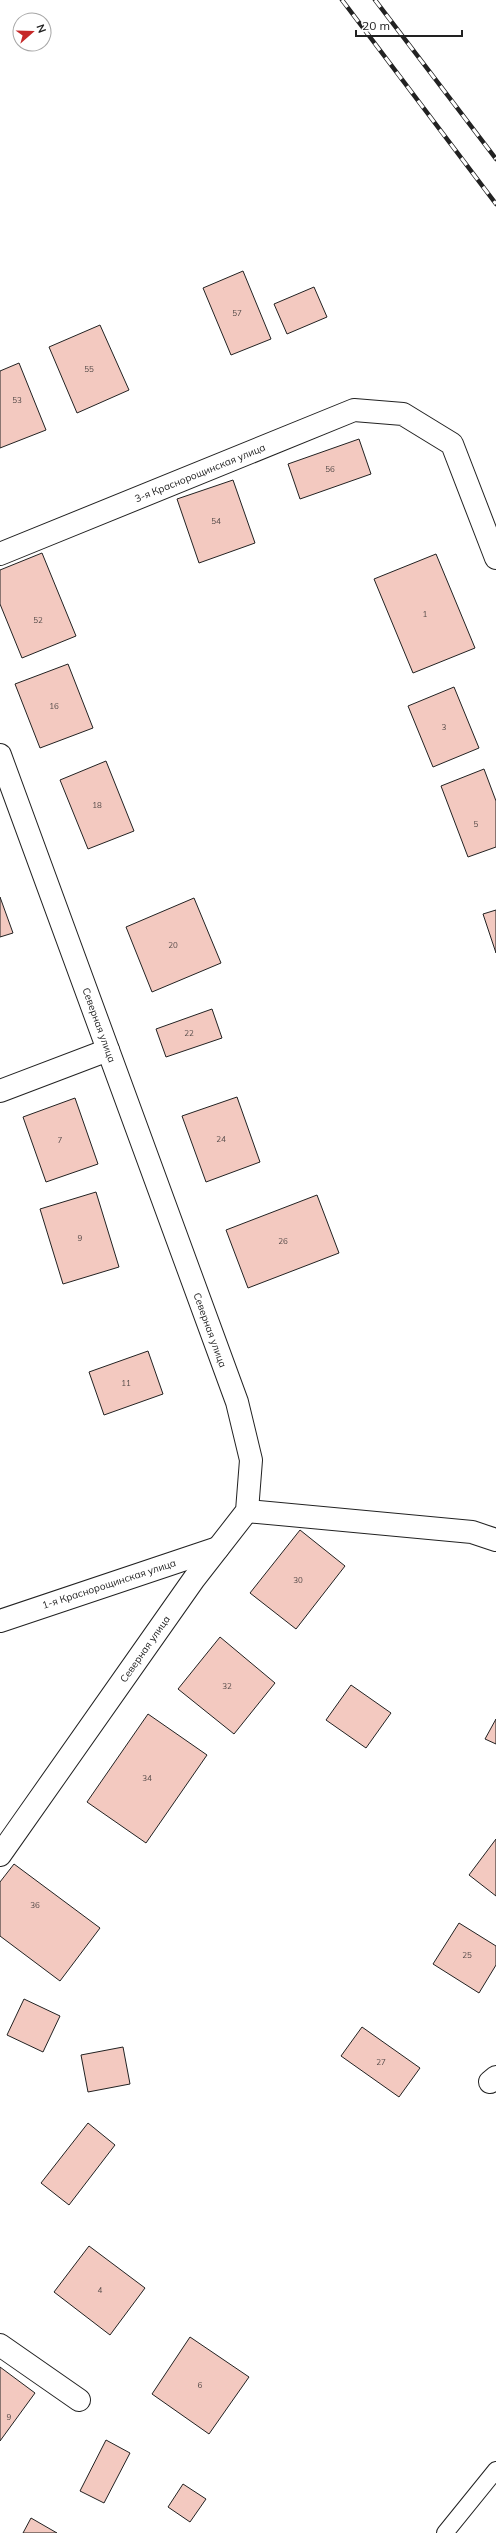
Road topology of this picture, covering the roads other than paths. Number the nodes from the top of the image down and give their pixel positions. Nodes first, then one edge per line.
1 (0, 554) edge
2 (496, 558) edge
3 (0, 755) edge
4 (108, 1050) junction
5 (0, 1091) edge
6 (247, 1510) junction
7 (496, 1540) edge
8 (218, 1548) junction
9 (0, 1621) edge
10 (0, 1855) edge
11 (0, 2345) edge
12 (79, 2400) dead end
13 (496, 2470) edge
14 (445, 2533) edge

1 - 2 street, 3-я Краснорощинская улица
3 - 4 street, Северная улица
4 - 5 street
4 - 6 street, Северная улица
6 - 7 street
6 - 8 street, Северная улица
8 - 9 street, 1-я Краснорощинская улица
8 - 10 street, Северная улица
11 - 12 street
13 - 14 lane

